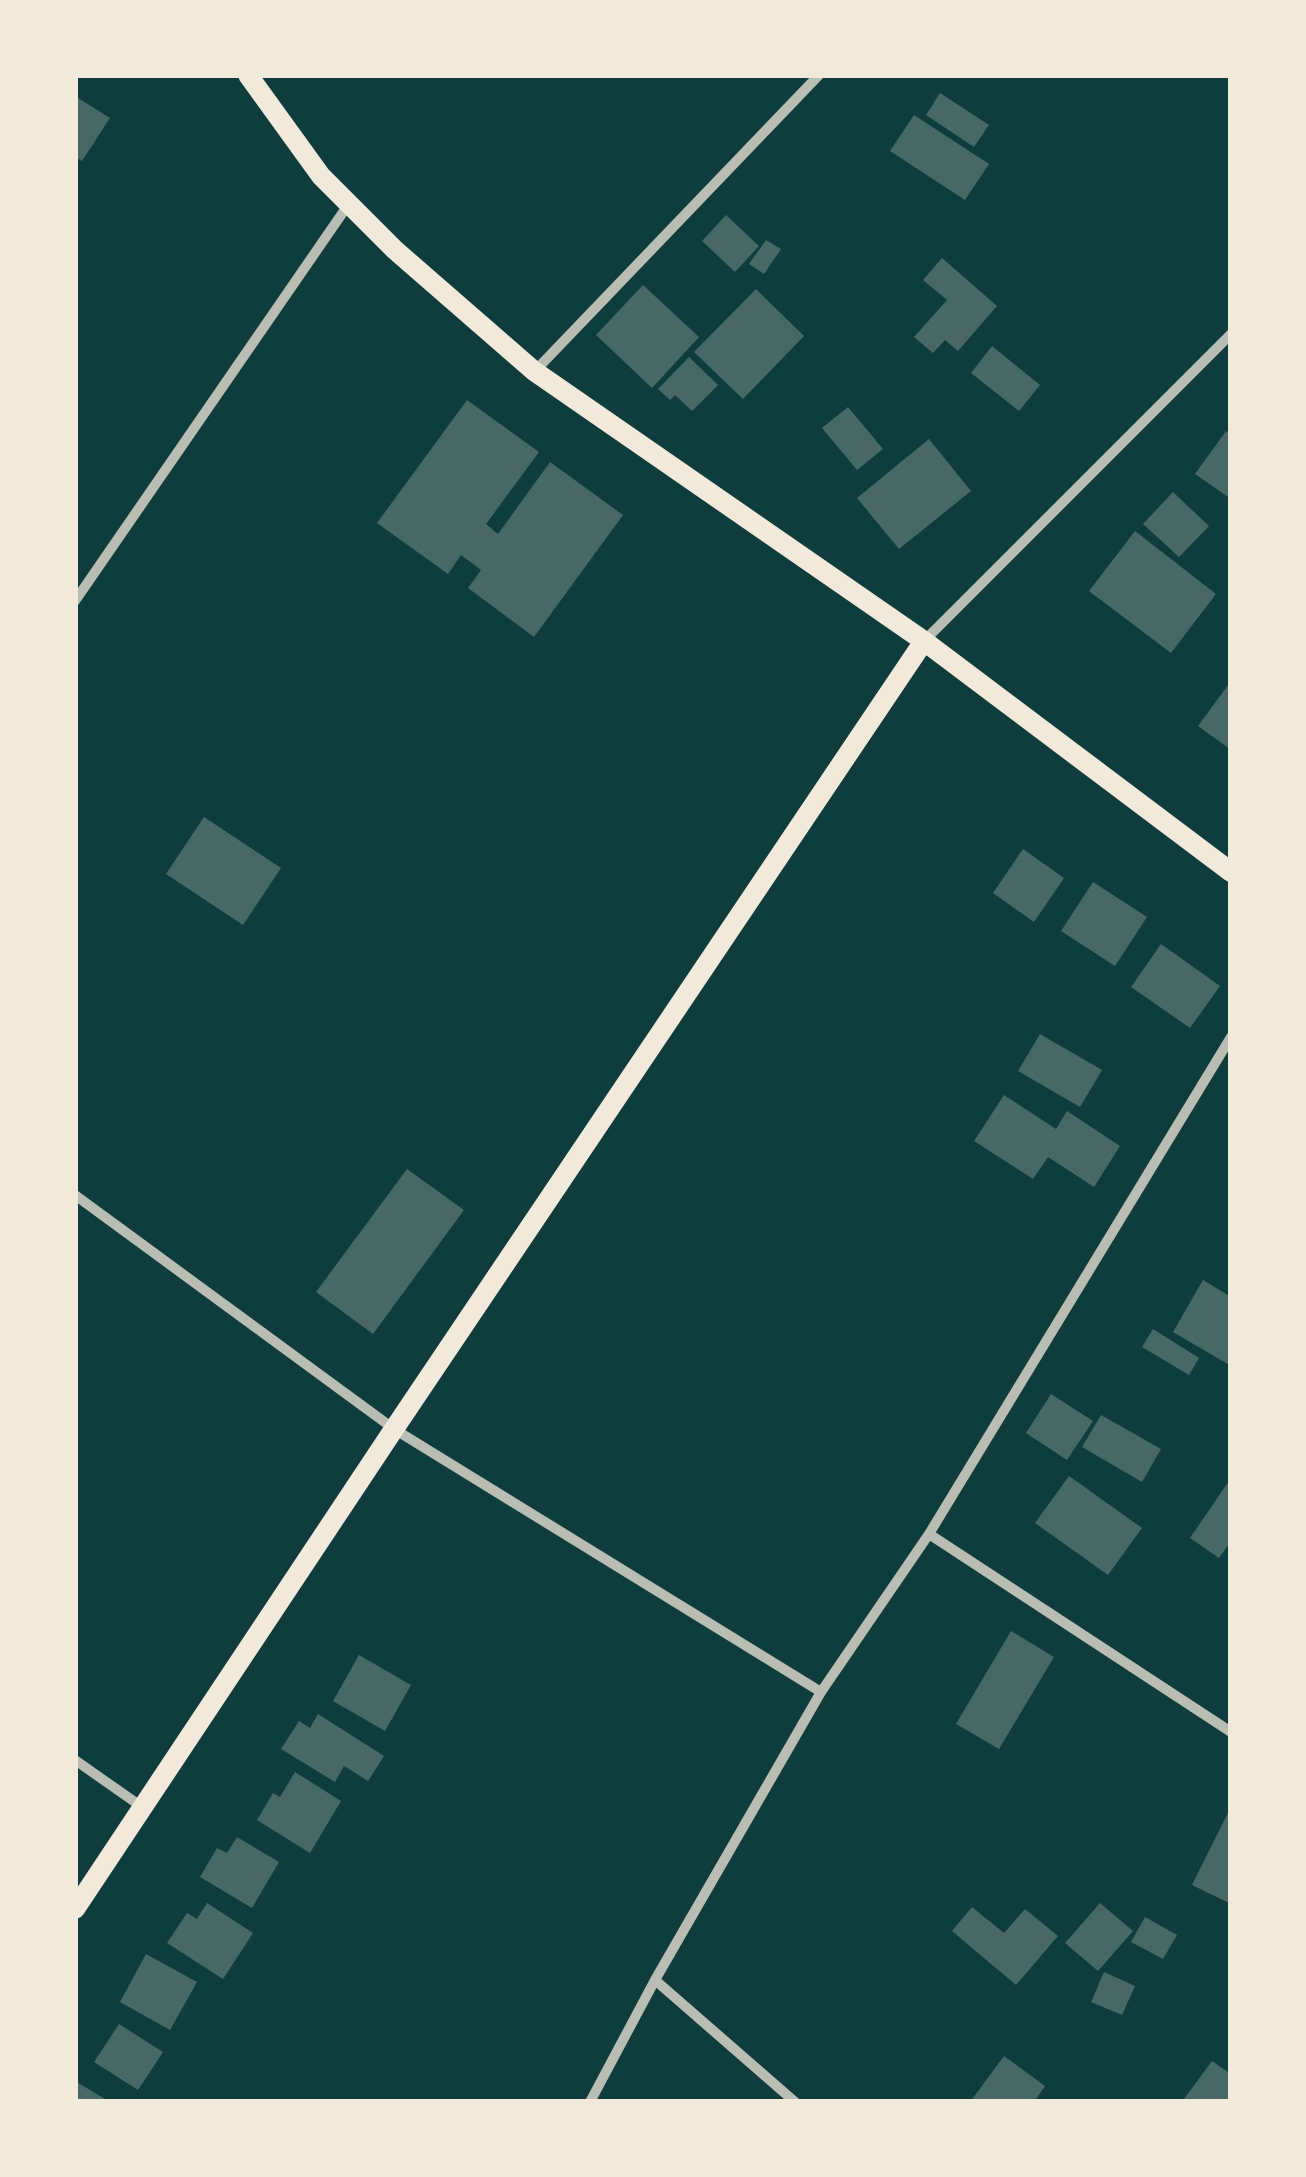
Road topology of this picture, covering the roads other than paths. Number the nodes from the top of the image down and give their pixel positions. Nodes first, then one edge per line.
1 (248, 75) edge
2 (820, 75) edge
3 (348, 204) junction
4 (1231, 334) edge
5 (534, 371) junction
6 (75, 601) edge
7 (924, 640) junction
8 (1231, 872) edge
9 (1231, 1037) edge
10 (75, 1195) edge
11 (394, 1428) junction
12 (929, 1534) junction
13 (821, 1692) junction
14 (1231, 1732) edge
15 (75, 1760) edge
16 (142, 1808) junction
17 (75, 1910) edge
18 (655, 1980) junction
19 (590, 2102) edge
20 (796, 2102) edge

1 - 3 main road
2 - 5 street
3 - 5 main road
3 - 6 street
4 - 7 street
5 - 7 main road
7 - 8 main road
7 - 11 main road
9 - 12 street
10 - 11 street
11 - 13 street
11 - 16 main road
12 - 13 street
12 - 14 street
13 - 18 street
15 - 16 street
16 - 17 main road
18 - 19 street
18 - 20 street

